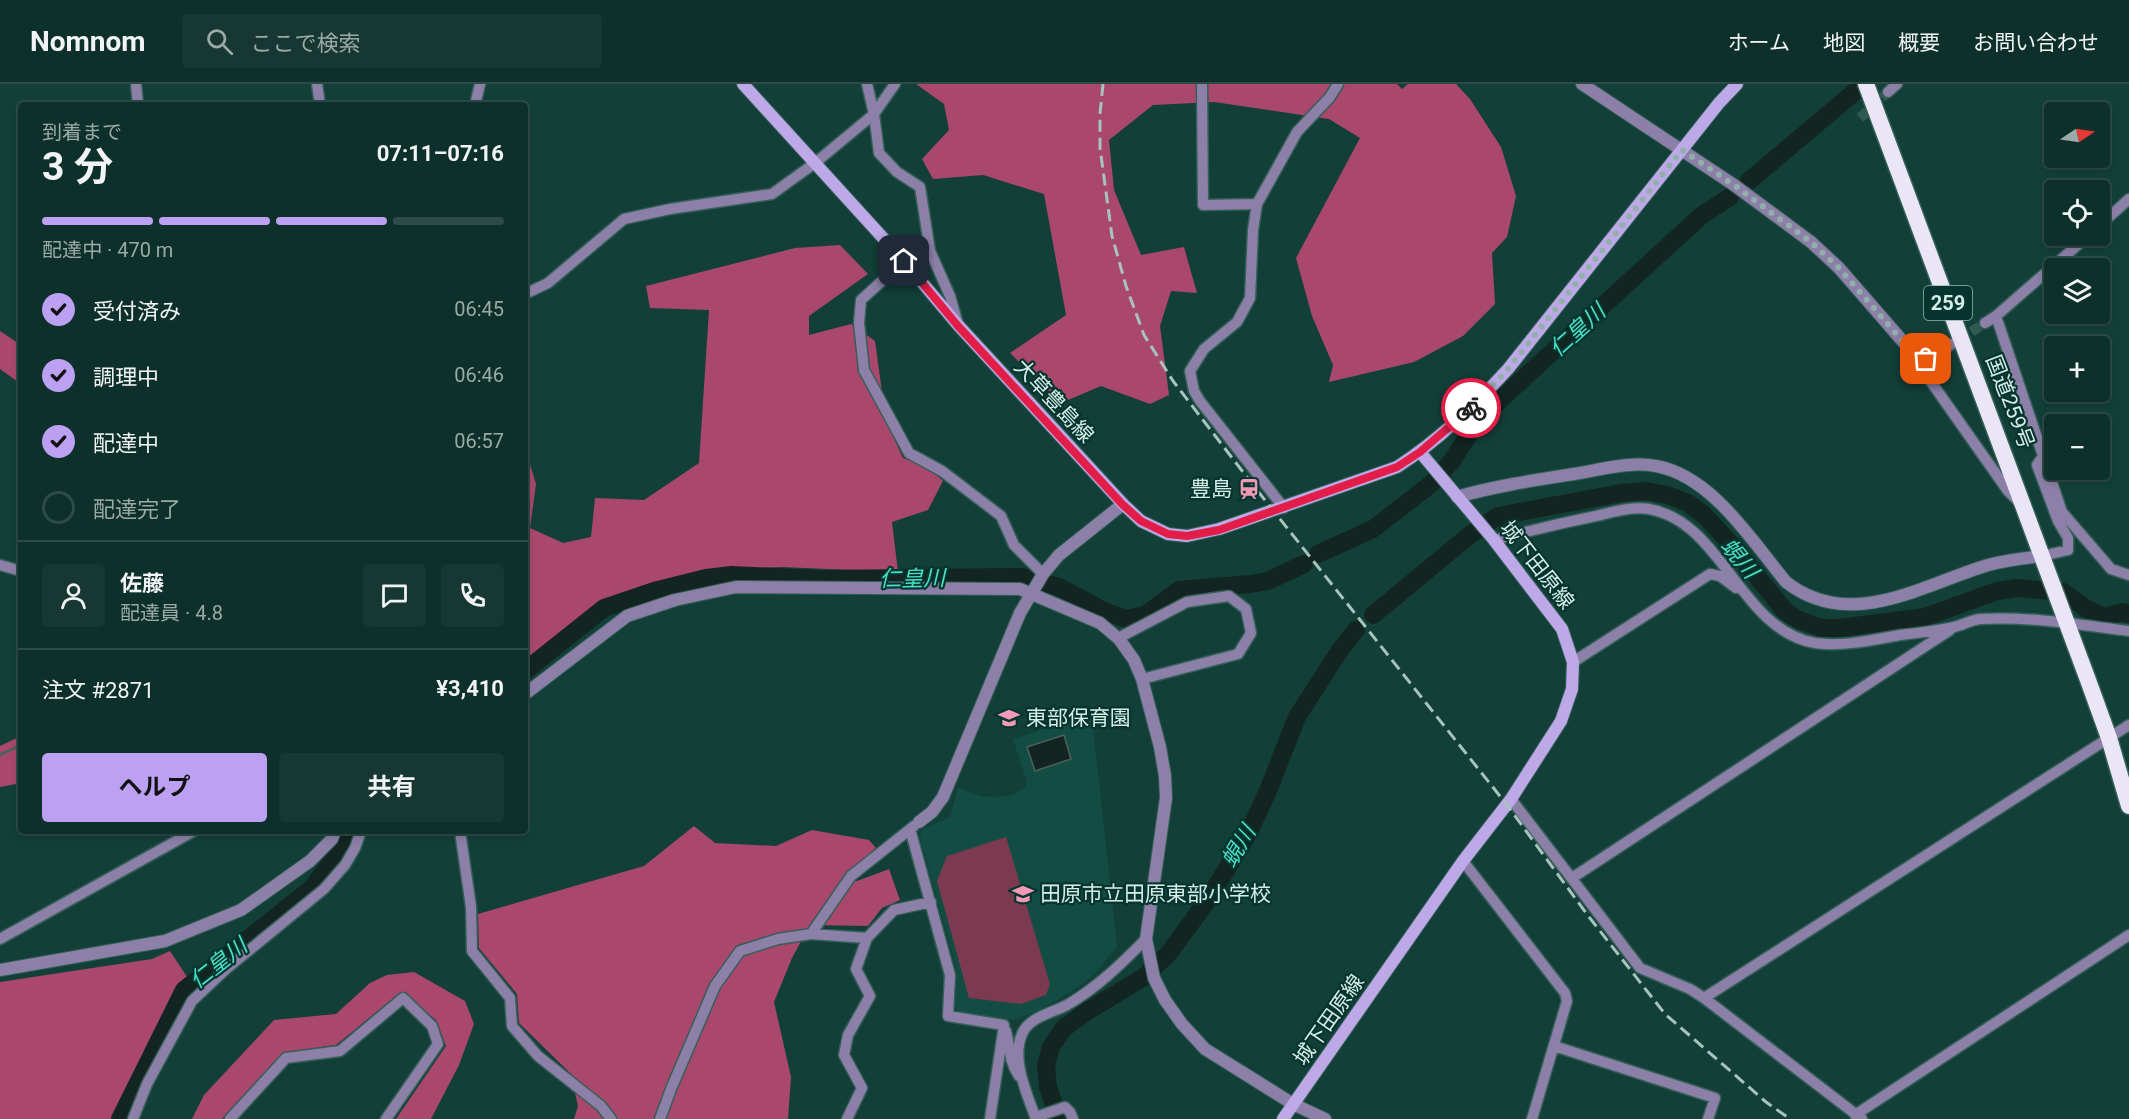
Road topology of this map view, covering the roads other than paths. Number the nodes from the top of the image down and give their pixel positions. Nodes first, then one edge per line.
1 (136, 84) edge
2 (317, 84) edge
3 (480, 84) edge
4 (743, 84) edge
5 (867, 84) edge
6 (895, 84) edge
7 (1202, 84) edge
8 (1338, 84) edge
9 (1582, 84) edge
10 (1737, 84) edge
11 (1897, 84) edge
12 (1868, 90) edge
13 (1888, 92) tunnel mouth
14 (138, 102) edge
15 (320, 102) edge
16 (476, 102) edge
17 (874, 114) junction
18 (1682, 150) junction
19 (815, 163) junction
20 (2129, 199) edge
21 (1257, 204) junction
22 (2110, 216) edge
23 (2076, 246) edge
24 (904, 261) junction
25 (528, 293) edge
26 (1996, 316) junction
27 (1985, 323) tunnel mouth
28 (958, 326) junction
29 (1959, 340) tunnel mouth
30 (1919, 360) junction
31 (1420, 452) junction
32 (2042, 458) junction
33 (1458, 497) junction
34 (1122, 504) junction
35 (1284, 508) junction
36 (2026, 511) junction
37 (1494, 540) junction
38 (2042, 556) junction
39 (0, 565) edge
40 (18, 570) edge
41 (1042, 574) junction
42 (2129, 575) edge
43 (1031, 593) junction
44 (1748, 598) junction
45 (2065, 620) junction
46 (1955, 627) junction
47 (2129, 631) edge
48 (1119, 639) junction
49 (1573, 662) junction
50 (1142, 679) junction
51 (528, 692) edge
52 (2129, 725) edge
53 (2109, 738) junction
54 (1511, 799) junction
55 (2129, 806) edge
56 (914, 825) junction
57 (189, 834) edge
58 (334, 834) edge
59 (360, 834) edge
60 (460, 834) edge
61 (1463, 861) junction
62 (1572, 878) junction
63 (931, 902) junction
64 (810, 934) junction
65 (2129, 934) edge
66 (867, 938) junction
67 (0, 939) edge
68 (1146, 939) junction
69 (0, 970) edge
70 (1704, 998) junction
71 (1004, 1025) junction
72 (1554, 1046) junction
73 (1021, 1078) junction
74 (1293, 1104) junction
75 (1858, 1117) edge
76 (1036, 1118) edge
77 (133, 1119) edge
78 (230, 1119) edge
79 (386, 1119) edge
80 (611, 1119) edge
81 (660, 1119) edge
82 (847, 1119) edge
83 (990, 1119) edge
84 (1073, 1119) edge
85 (1283, 1119) edge
86 (1325, 1119) edge
87 (1532, 1119) edge
88 (1708, 1119) edge

1 - 14 street
2 - 15 street
3 - 16 street
4 - 19 main road, 大草豊島線
5 - 17 street
6 - 17 street
7 - 21 street
8 - 21 street
9 - 18 street
10 - 18 main road
11 - 13 street
12 - 36 highway, 国道259号 / 259
17 - 19 street
17 - 28 street
18 - 30 street
18 - 31 main road
19 - 24 main road, 大草豊島線
19 - 25 street
20 - 22 street
21 - 35 street
23 - 26 street
24 - 28 main road, 大草豊島線
24 - 41 street
26 - 27 street
26 - 32 street
28 - 34 main road, 大草豊島線
29 - 30 street
30 - 36 street
31 - 33 main road, 城下田原線
31 - 35 main road, 大草豊島線
32 - 38 street
32 - 42 street
33 - 37 main road, 城下田原線
33 - 38 street
34 - 35 main road, 大草豊島線
34 - 41 street
36 - 38 highway, 国道259号 / 259
37 - 44 street
37 - 49 main road, 城下田原線
38 - 45 highway, 国道259号 / 259
39 - 40 street
41 - 43 street
43 - 48 street
43 - 51 street
43 - 56 street
44 - 46 street
44 - 49 street
45 - 46 street
45 - 47 street
45 - 53 highway, 国道259号 / 259
46 - 62 street
48 - 50 street
48 - 50 street
49 - 54 main road, 城下田原線
50 - 68 street
52 - 53 street
53 - 55 highway, 国道259号 / 259
53 - 70 street
54 - 61 main road, 城下田原線
54 - 62 street
56 - 63 street
56 - 64 street
57 - 67 street
58 - 69 street
59 - 77 street
60 - 80 street
61 - 72 street
61 - 74 main road, 城下田原線
62 - 70 street
63 - 66 street
63 - 71 street
64 - 66 street
64 - 81 street
65 - 75 street
66 - 82 street
68 - 73 street
68 - 74 street
70 - 75 street
71 - 73 street
71 - 83 street
72 - 87 street
72 - 88 street
73 - 76 street
74 - 85 main road, 城下田原線
74 - 86 street
76 - 84 street
78 - 79 street

